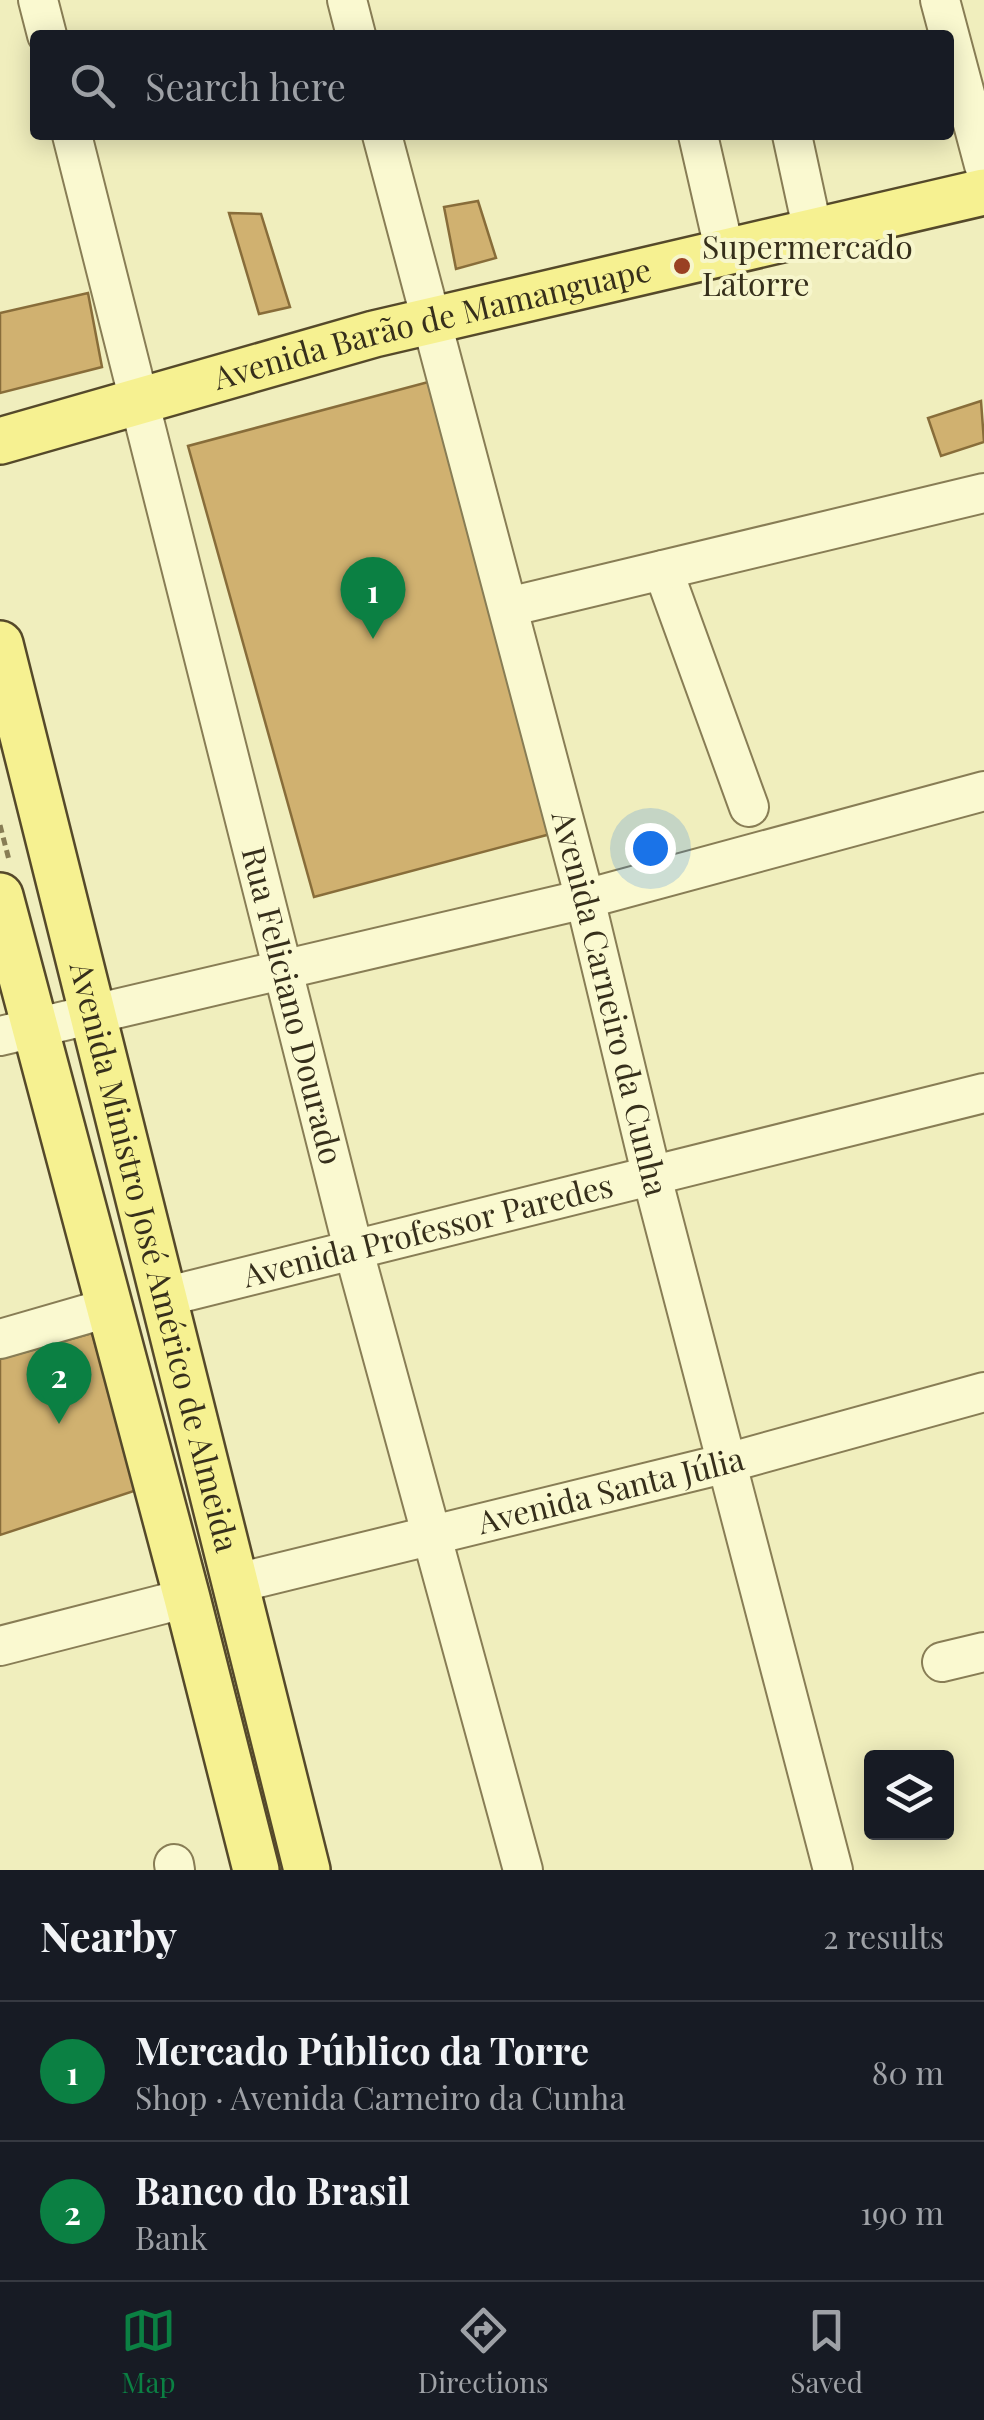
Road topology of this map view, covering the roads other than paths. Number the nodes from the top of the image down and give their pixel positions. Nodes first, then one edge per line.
1 (38, 0) edge
2 (347, 0) edge
3 (940, 0) edge
4 (45, 30) edge
5 (355, 30) edge
6 (948, 30) edge
7 (954, 52) edge
8 (73, 140) edge
9 (383, 140) edge
10 (699, 140) edge
11 (793, 140) edge
12 (984, 164) edge
13 (984, 192) edge
14 (813, 232) junction
15 (725, 253) junction
16 (430, 321) junction
17 (140, 401) junction
18 (0, 441) edge
19 (984, 493) edge
20 (663, 570) junction
21 (508, 606) junction
22 (0, 644) edge
23 (984, 791) edge
24 (748, 806) dead end
25 (0, 896) edge
26 (585, 899) junction
27 (281, 968) junction
28 (92, 1013) junction
29 (18, 1031) edge
30 (984, 1093) edge
31 (652, 1177) junction
32 (354, 1248) junction
33 (164, 1298) junction
34 (111, 1307) junction
35 (0, 1340) edge
36 (984, 1392) edge
37 (727, 1463) junction
38 (430, 1535) junction
39 (237, 1583) junction
40 (187, 1598) junction
41 (0, 1646) edge
42 (984, 1652) edge
43 (942, 1662) dead end
44 (256, 1870) edge
45 (306, 1870) edge
46 (523, 1870) edge
47 (833, 1870) edge

1 - 4 street
2 - 5 street
3 - 6 street
7 - 12 street
8 - 17 street, Rua Feliciano Dourado
9 - 16 street, Avenida Carneiro da Cunha
10 - 15 street
11 - 14 street
13 - 14 main road, Avenida Barão de Mamanguape
14 - 15 main road, Avenida Barão de Mamanguape
15 - 16 main road, Avenida Barão de Mamanguape
16 - 17 main road, Avenida Barão de Mamanguape
16 - 21 street, Avenida Carneiro da Cunha
17 - 18 main road, Avenida Barão de Mamanguape
17 - 27 street, Rua Feliciano Dourado
19 - 20 street
20 - 21 street
20 - 24 street
21 - 26 street, Avenida Carneiro da Cunha
22 - 28 main road, Avenida Ministro José Américo de Almeida
23 - 26 street
25 - 29 main road, Avenida Ministro José Américo de Almeida
26 - 27 street
26 - 31 street, Avenida Carneiro da Cunha
27 - 28 street
27 - 32 street, Rua Feliciano Dourado
28 - 29 street
28 - 33 main road, Avenida Ministro José Américo de Almeida
29 - 34 main road, Avenida Ministro José Américo de Almeida
30 - 31 street, Avenida Professor Paredes
31 - 32 street, Avenida Professor Paredes
31 - 37 street, Avenida Carneiro da Cunha
32 - 33 street, Avenida Professor Paredes
32 - 38 street, Rua Feliciano Dourado
33 - 39 main road, Avenida Ministro José Américo de Almeida
34 - 35 street
34 - 40 main road, Avenida Ministro José Américo de Almeida
36 - 37 street, Avenida Santa Júlia
37 - 38 street, Avenida Santa Júlia
37 - 47 street, Avenida Carneiro da Cunha
38 - 39 street, Avenida Santa Júlia
38 - 46 street, Rua Feliciano Dourado
39 - 45 main road, Avenida Ministro José Américo de Almeida
40 - 41 street
40 - 44 main road, Avenida Ministro José Américo de Almeida
42 - 43 street

